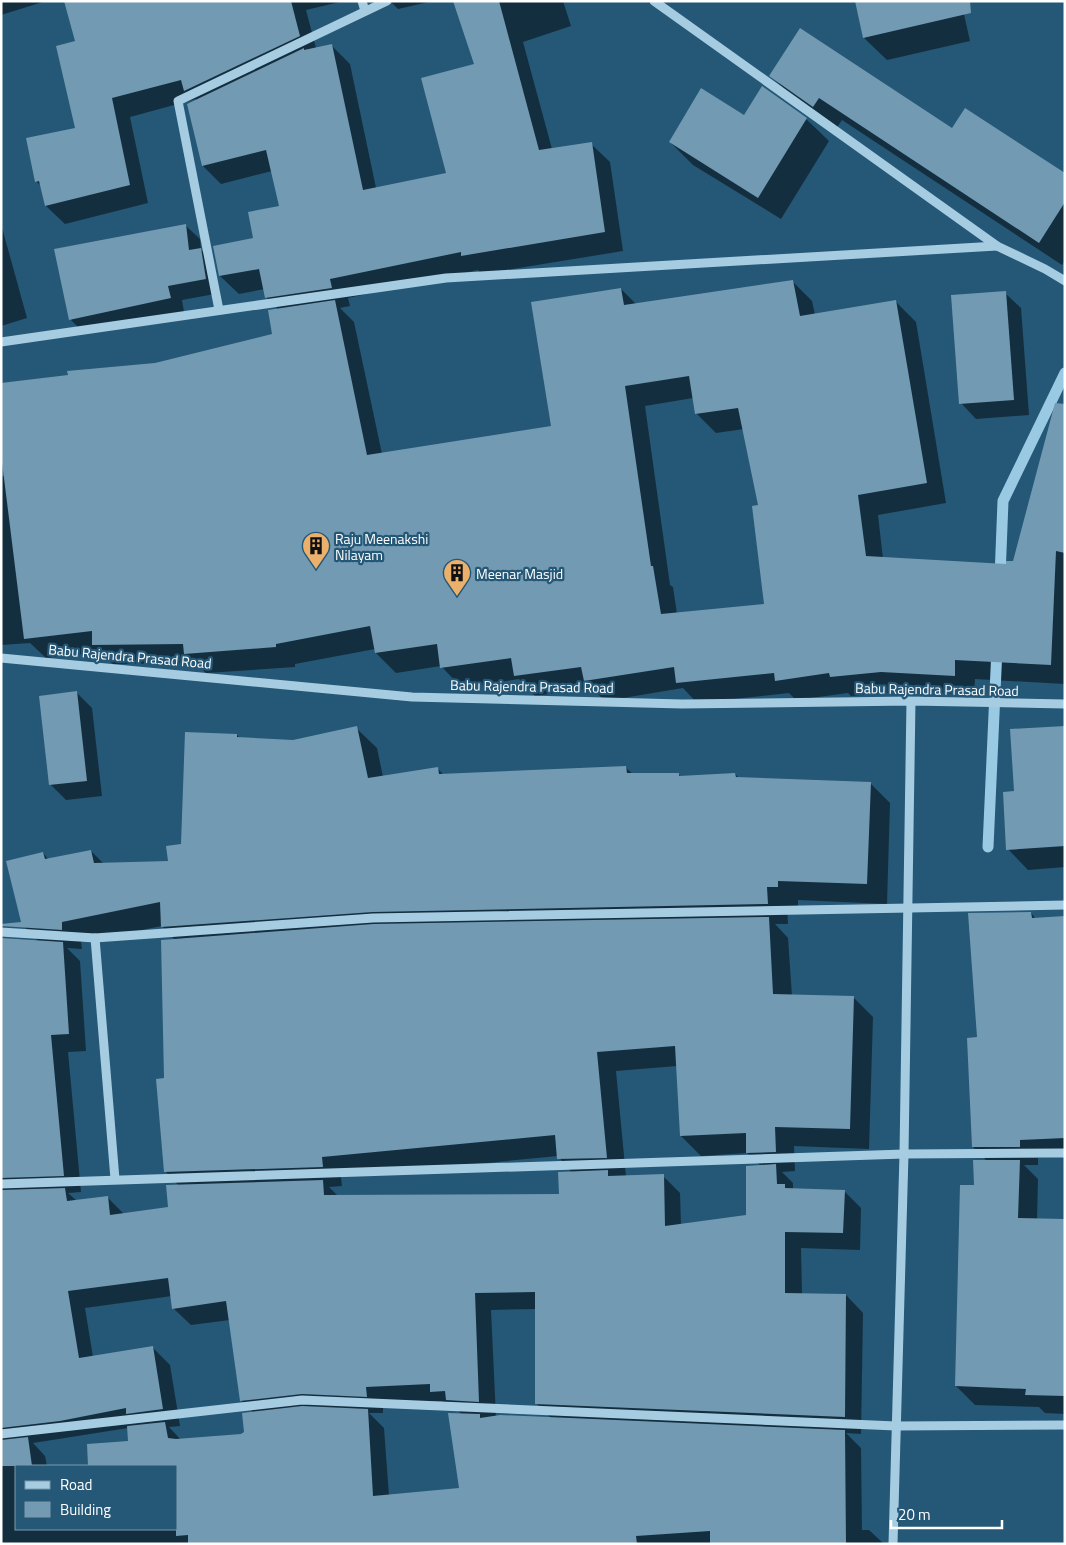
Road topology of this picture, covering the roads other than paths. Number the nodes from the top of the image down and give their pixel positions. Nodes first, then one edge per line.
1 (362, 1) edge
2 (386, 1) edge
3 (654, 1) edge
4 (365, 11) junction
5 (996, 246) junction
6 (1065, 282) edge
7 (219, 310) junction
8 (1, 342) edge
9 (1, 658) edge
10 (910, 701) junction
11 (1065, 704) edge
12 (1065, 905) edge
13 (906, 908) junction
14 (1, 932) edge
15 (94, 938) junction
16 (1065, 1152) edge
17 (904, 1154) junction
18 (115, 1179) junction
19 (1, 1184) edge
20 (1065, 1425) edge
21 (896, 1426) junction
22 (1, 1434) edge
23 (893, 1544) edge

1 - 4 street
2 - 4 street
3 - 5 street
4 - 7 street
5 - 6 street
5 - 7 street
7 - 8 street
9 - 10 street, Babu Rajendra Prasad Road
10 - 11 street, Babu Rajendra Prasad Road
10 - 13 street
12 - 13 street
13 - 15 street
13 - 17 street
14 - 15 street
15 - 18 street
16 - 17 street
17 - 18 street
17 - 21 street
18 - 19 street
20 - 21 street
21 - 22 street
21 - 23 street

